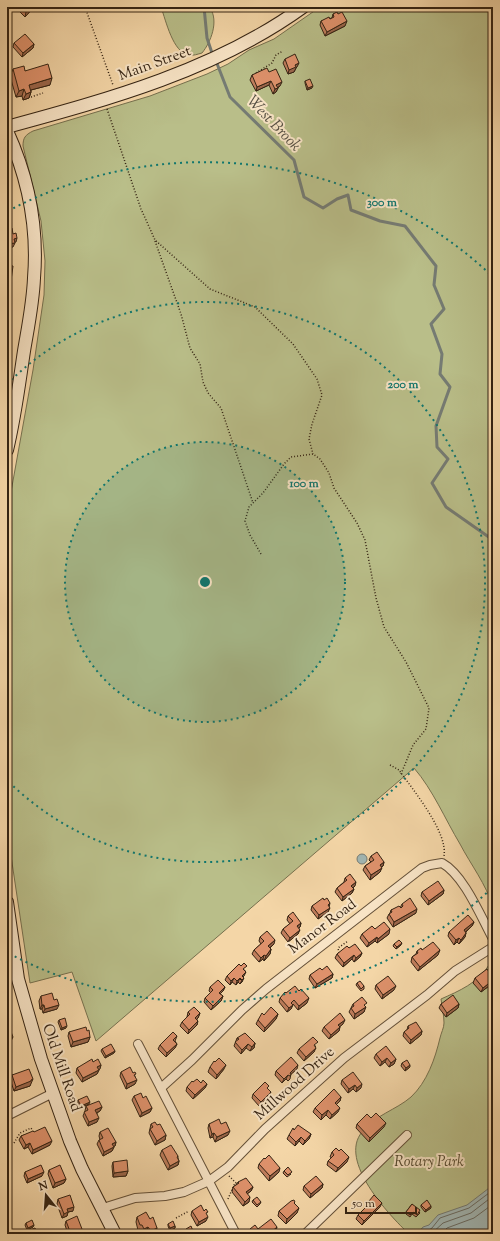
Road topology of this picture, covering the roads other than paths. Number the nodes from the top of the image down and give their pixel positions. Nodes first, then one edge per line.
1 (303, 7) edge
2 (7, 127) edge
3 (7, 131) edge
4 (7, 450) edge
5 (7, 902) edge
6 (493, 939) edge
7 (493, 947) edge
8 (138, 1044) dead end
9 (161, 1088) junction
10 (53, 1093) junction
11 (7, 1116) edge
12 (407, 1134) dead end
13 (209, 1182) junction
14 (103, 1208) junction
15 (115, 1234) edge
16 (236, 1234) edge
17 (305, 1234) edge

1 - 2 main road, Main Street
3 - 4 main road
5 - 10 main road, Old Mill Road
6 - 9 street, Manor Road
7 - 13 street, Millwood Drive
8 - 9 street
9 - 13 street
10 - 11 street
10 - 14 main road, Old Mill Road
12 - 17 street
13 - 14 street, Millwood Drive
13 - 16 street
14 - 15 main road, Old Mill Road

